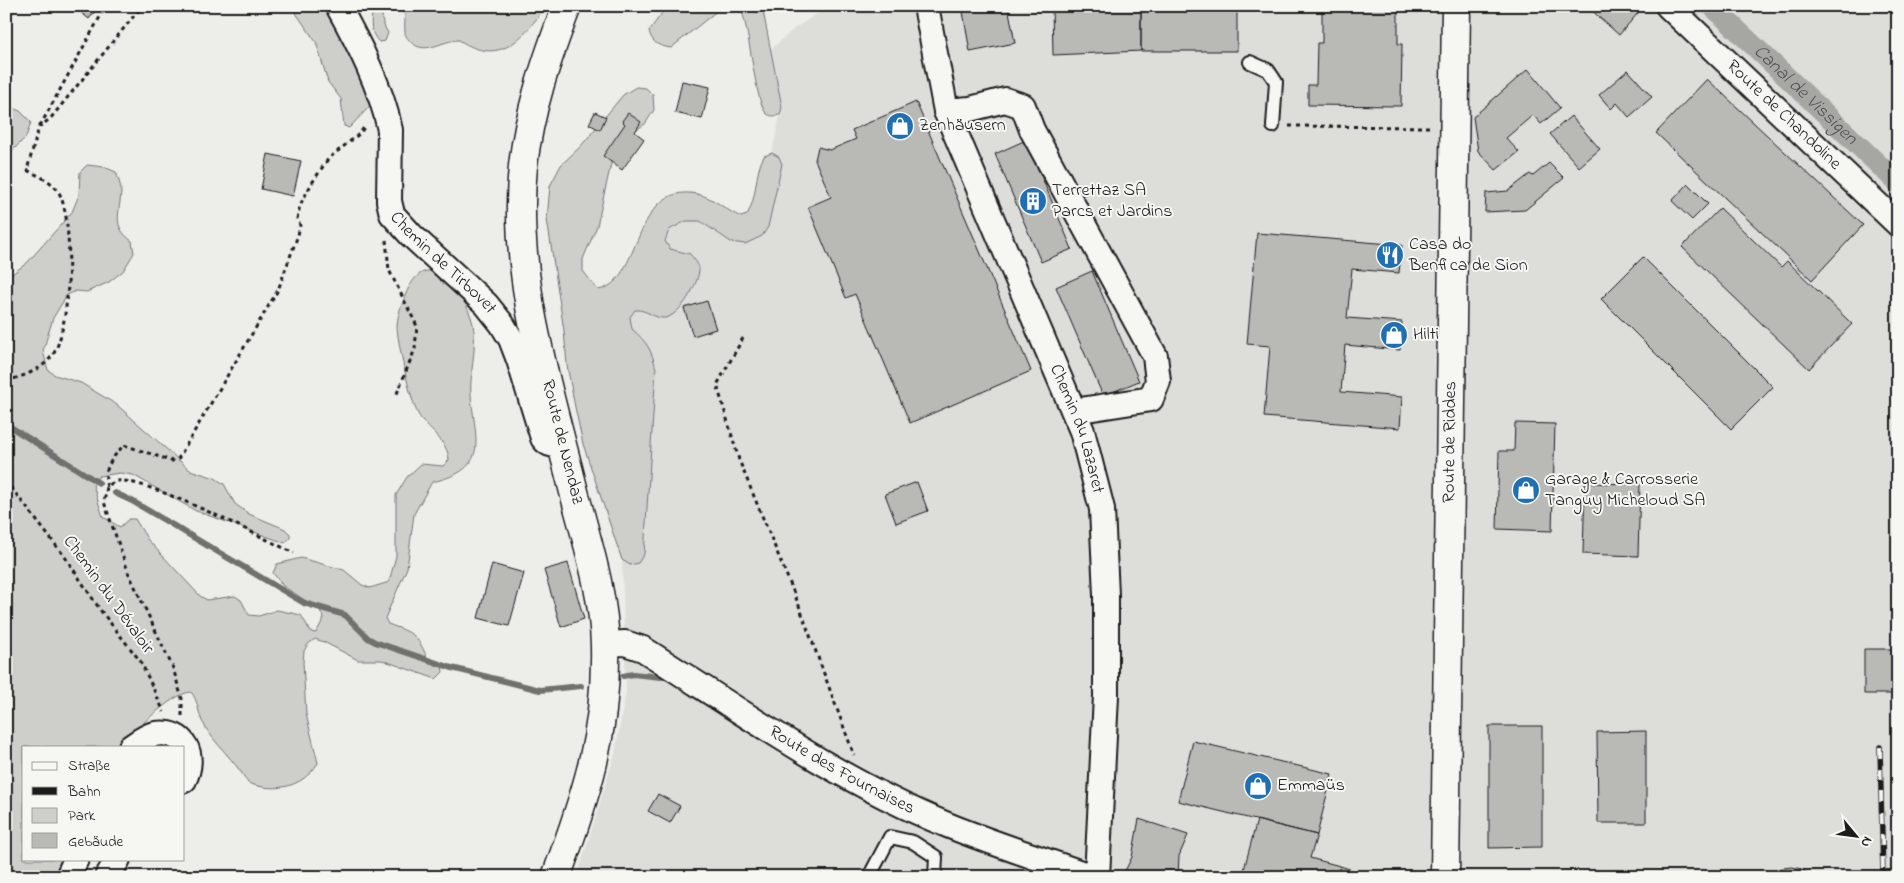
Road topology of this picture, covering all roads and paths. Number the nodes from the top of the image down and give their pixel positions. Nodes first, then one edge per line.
1 (106, 6) edge
2 (142, 6) edge
3 (338, 6) edge
4 (567, 6) edge
5 (926, 6) edge
6 (1456, 6) edge
7 (1668, 6) edge
8 (1250, 62) dead end
9 (380, 98) junction
10 (946, 112) junction
11 (1273, 126) joint
12 (39, 127) junction
13 (1439, 128) dead end
14 (392, 213) junction
15 (1898, 224) edge
16 (744, 338) dead end
17 (6, 382) edge
18 (396, 396) dead end
19 (1074, 411) junction
20 (562, 443) junction
21 (6, 481) edge
22 (106, 487) junction
23 (294, 552) dead end
24 (615, 643) junction
25 (172, 737) junction
26 (133, 746) edge
27 (185, 777) edge
28 (865, 785) junction
29 (76, 860) edge
30 (117, 860) edge
31 (68, 877) edge
32 (107, 877) edge
33 (556, 877) edge
34 (869, 877) edge
35 (935, 877) edge
36 (1092, 877) edge
37 (1097, 877) edge
38 (1445, 877) edge

1 - 12 path
2 - 12 path
3 - 9 street, Chemin de Tirbovet
4 - 20 main road, Route de Nendaz
5 - 10 street, Chemin du Lazaret
6 - 38 main road, Route de Riddes
7 - 15 street, Route de Chandoline
8 - 11 lane
9 - 14 street, Chemin de Tirbovet
9 - 22 path
10 - 19 street, Chemin du Lazaret
10 - 19 street
11 - 13 path
12 - 17 path
14 - 18 path
14 - 20 street, Chemin de Tirbovet
16 - 28 path
19 - 37 street, Chemin du Lazaret
20 - 24 main road, Route de Nendaz
21 - 25 path, Chemin du Dévaloir
22 - 23 path
22 - 25 path
24 - 28 street, Route des Fournaises
24 - 33 main road, Route de Nendaz
25 - 26 street
25 - 27 street
28 - 36 street, Route des Fournaises
29 - 31 street
30 - 32 street
34 - 35 lane

